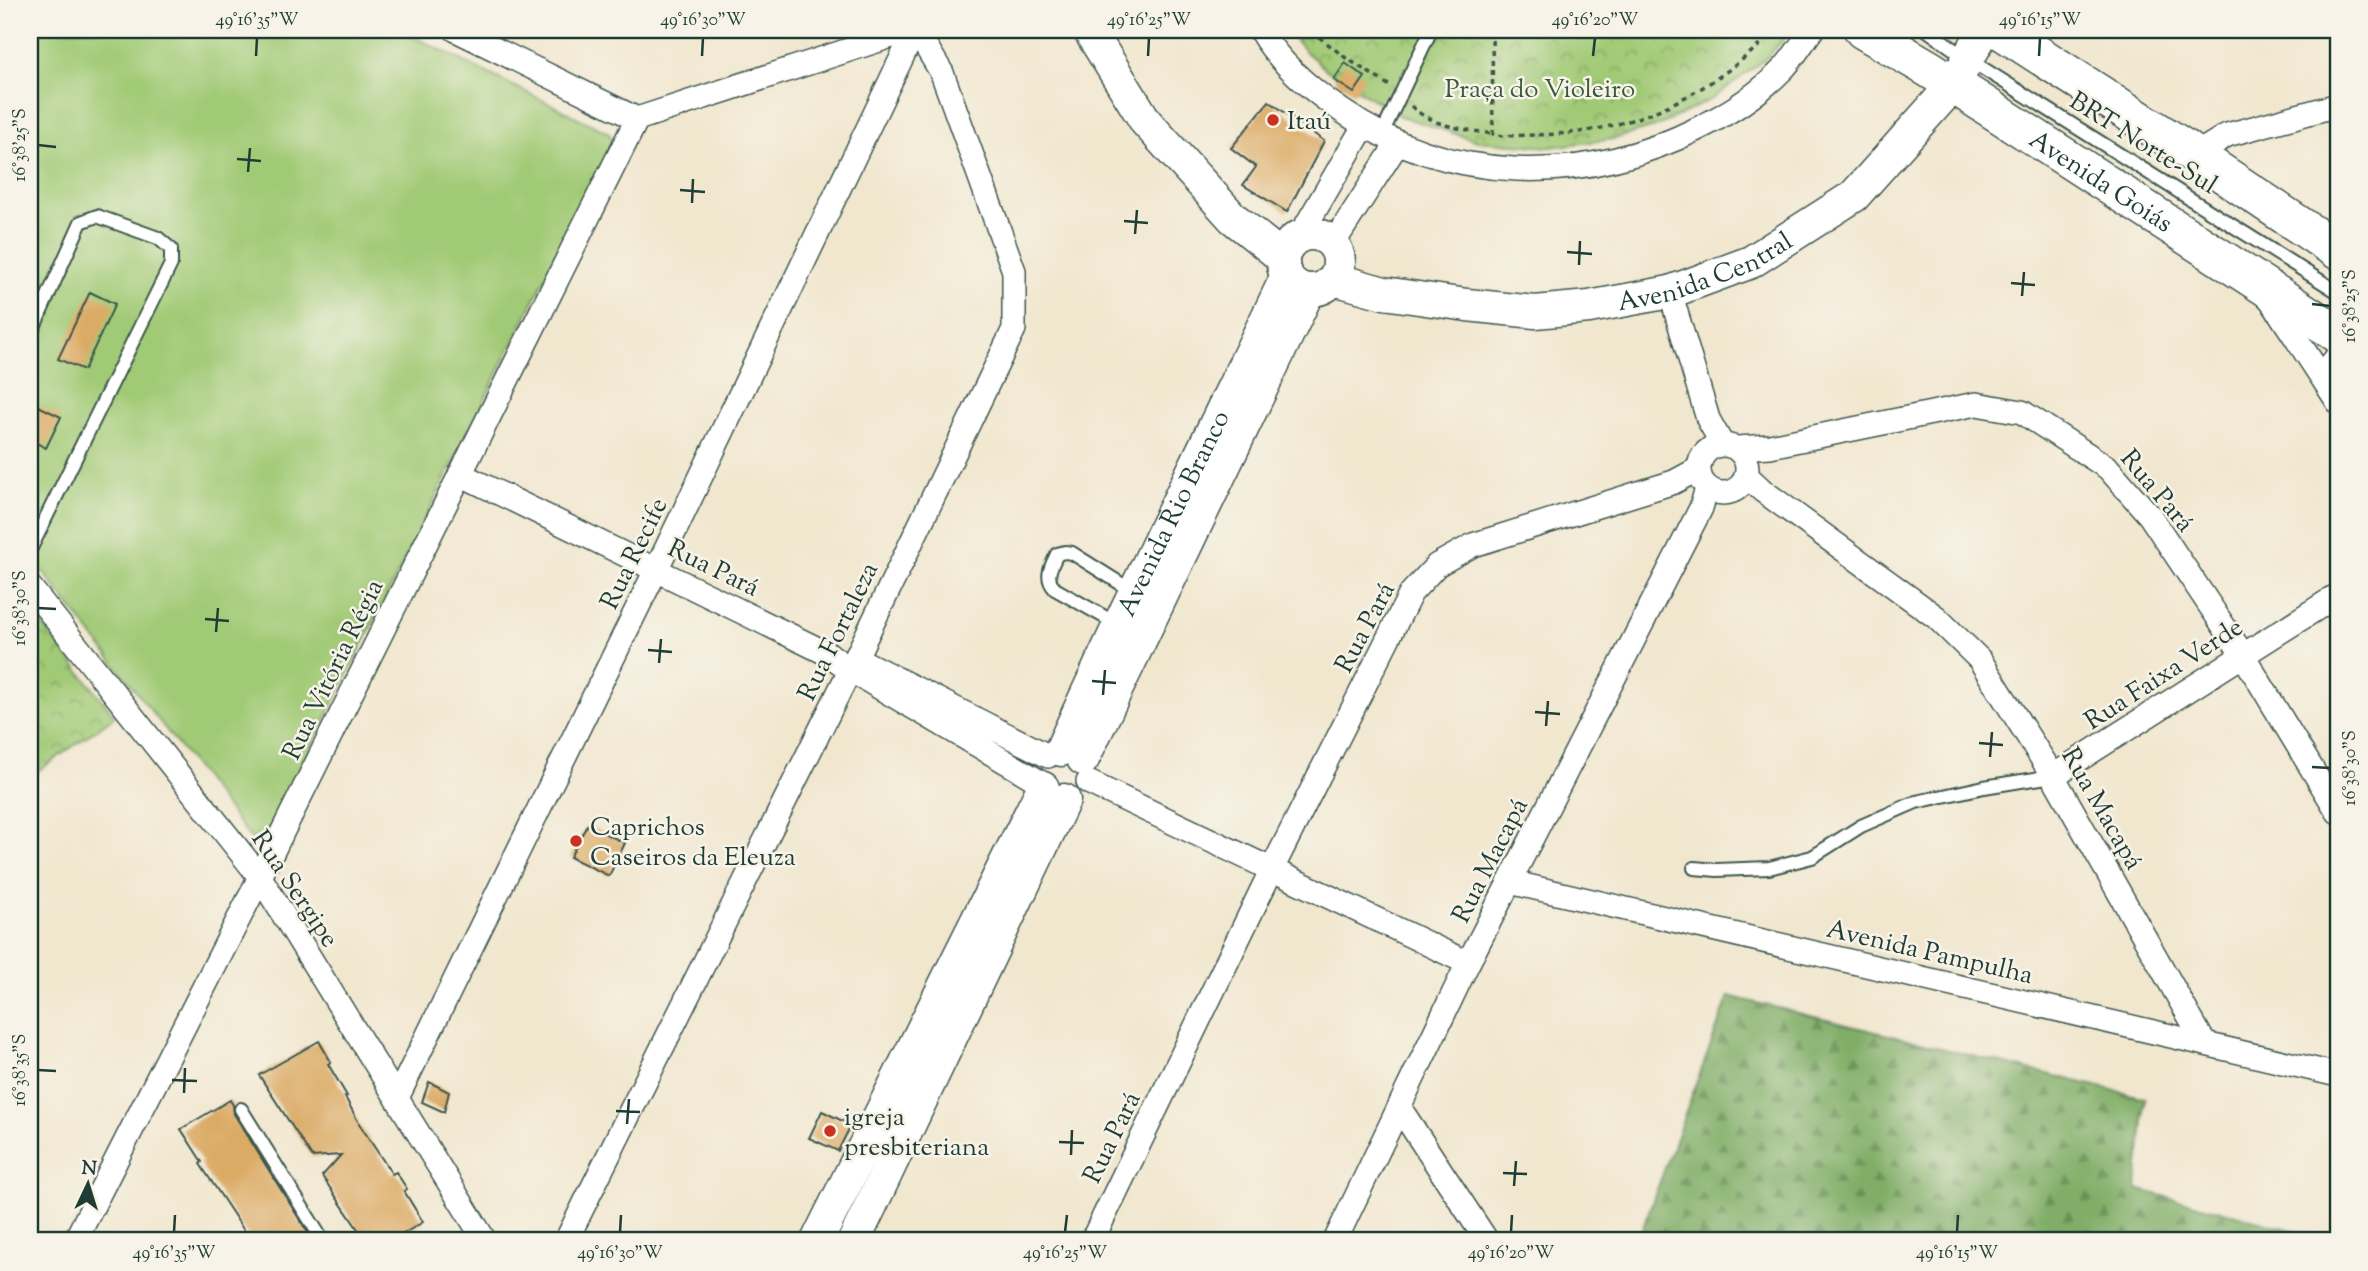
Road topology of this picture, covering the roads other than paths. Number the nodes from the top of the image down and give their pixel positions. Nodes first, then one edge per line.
1 (456, 30) edge
2 (914, 30) edge
3 (1089, 30) edge
4 (1260, 30) edge
5 (1431, 30) edge
6 (1812, 30) edge
7 (1863, 30) edge
8 (1927, 30) edge
9 (1984, 30) edge
10 (2000, 30) edge
11 (1961, 71) junction
12 (2338, 105) edge
13 (636, 119) junction
14 (1381, 135) junction
15 (2195, 155) junction
16 (1334, 244) joint
17 (2338, 251) edge
18 (1303, 268) junction
19 (2257, 280) junction
20 (1670, 292) junction
21 (2338, 292) edge
22 (34, 327) dead end
23 (2338, 334) edge
24 (2338, 356) edge
25 (2321, 376) junction
26 (2338, 402) edge
27 (460, 474) junction
28 (1724, 474) junction
29 (30, 550) edge
30 (656, 570) junction
31 (30, 587) edge
32 (1134, 592) junction
33 (2338, 595) edge
34 (1118, 625) junction
35 (2243, 655) junction
36 (852, 664) junction
37 (1061, 774) junction
38 (2053, 776) junction
39 (2338, 811) edge
40 (1694, 868) dead end
41 (1272, 869) junction
42 (260, 877) junction
43 (1510, 882) junction
44 (1468, 963) junction
45 (2205, 1044) junction
46 (2338, 1075) edge
47 (397, 1098) junction
48 (1399, 1107) junction
49 (241, 1109) dead end
50 (75, 1241) edge
51 (323, 1241) edge
52 (484, 1241) edge
53 (566, 1241) edge
54 (817, 1241) edge
55 (854, 1241) edge
56 (1092, 1241) edge
57 (1335, 1241) edge
58 (1487, 1241) edge

1 - 13 street
2 - 13 street
2 - 30 street, Rua Recife
2 - 36 street, Rua Fortaleza
3 - 18 street, Avenida Central
4 - 14 street
5 - 14 lane
6 - 14 street
7 - 11 main road, Avenida Goiás
8 - 11 lane, BRT Norte-Sul
9 - 11 street, Avenida Central
10 - 15 main road
11 - 19 main road, Avenida Goiás
11 - 20 street, Avenida Central
11 - 21 lane, BRT Norte-Sul
12 - 15 street
13 - 27 street, Rua Vitória Régia
14 - 16 street
14 - 18 street, Avenida Rio Branco
15 - 17 main road
16 - 18 street
18 - 20 street, Avenida Central
18 - 32 street, Avenida Rio Branco
18 - 37 street, Avenida Rio Branco
19 - 23 main road, Avenida Goiás
19 - 25 street
20 - 28 street, Rua Macapá
22 - 29 lane
24 - 25 street
25 - 26 street
27 - 30 street, Rua Pará
27 - 42 street, Rua Vitória Régia
28 - 35 street, Rua Pará
28 - 38 street, Rua Macapá
28 - 41 street, Rua Pará
28 - 43 street, Rua Macapá
30 - 36 street, Rua Pará
30 - 47 street, Rua Recife
31 - 42 street, Rua Sergipe
32 - 34 street, Avenida Rio Branco
32 - 34 lane
33 - 35 street, Rua Faixa Verde
34 - 37 street, Avenida Rio Branco
35 - 38 street, Rua Faixa Verde
35 - 39 street, Rua Pará
36 - 37 street, Rua Pará
36 - 53 street, Rua Fortaleza
37 - 41 street, Rua Pará
37 - 54 street, Avenida Rio Branco
37 - 55 street, Avenida Rio Branco
38 - 40 lane, Rua Faixa Verde
38 - 45 street, Rua Macapá
41 - 44 street, Rua Pará
41 - 56 street, Rua Pará
42 - 47 street, Rua Sergipe
42 - 50 street, Rua Vitória Régia
43 - 44 street, Rua Macapá
43 - 45 street, Avenida Pampulha
44 - 48 street, Rua Macapá
45 - 46 street, Avenida Pampulha
47 - 52 street, Rua Sergipe
48 - 57 street, Rua Macapá
48 - 58 street
49 - 51 lane

